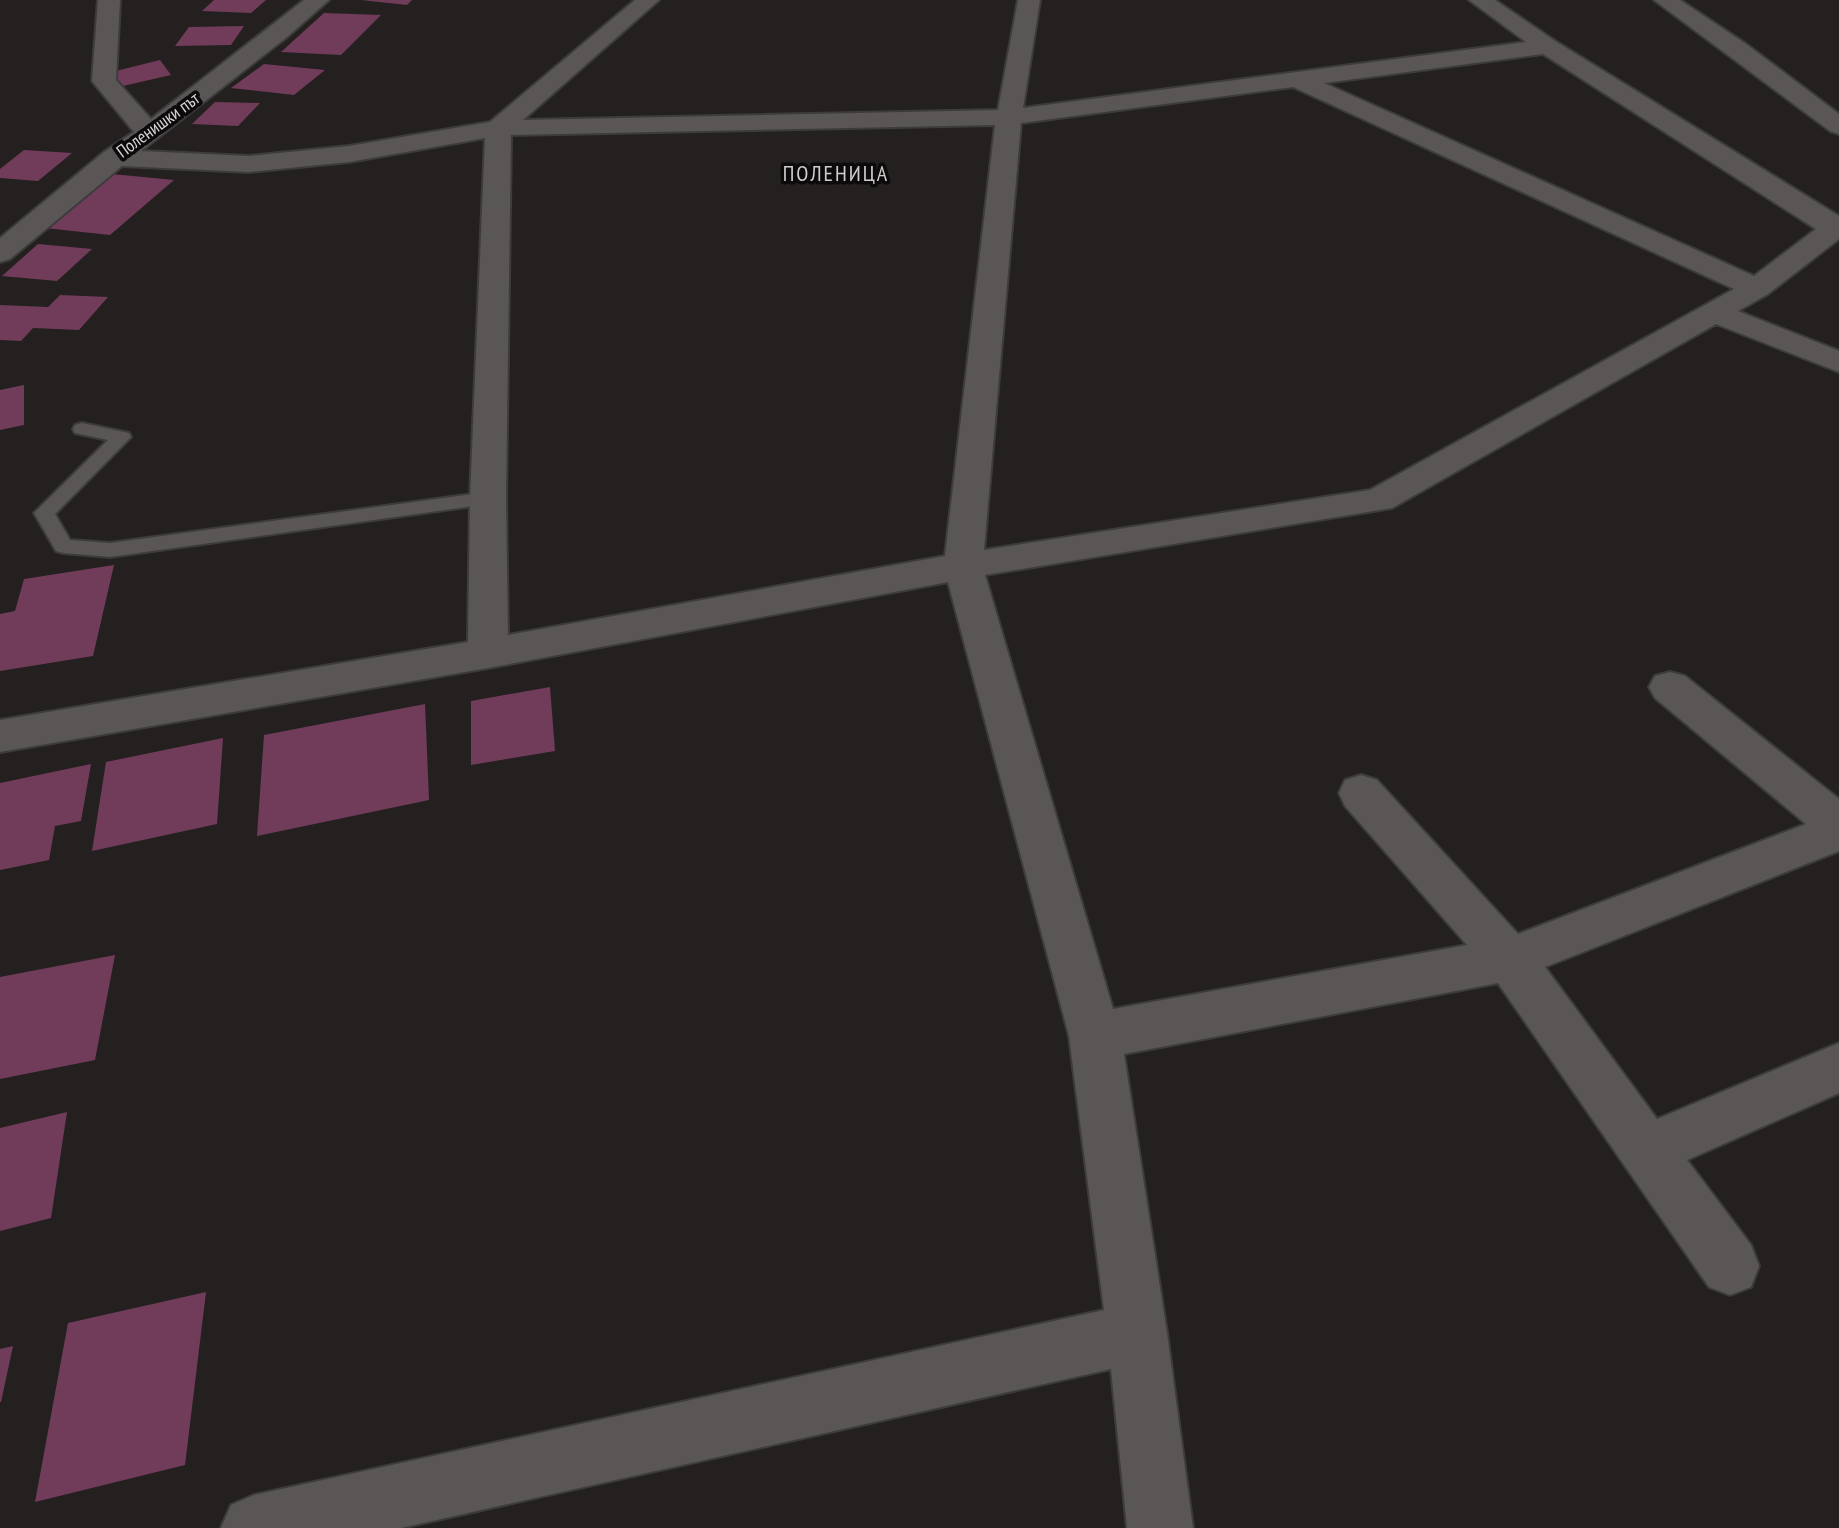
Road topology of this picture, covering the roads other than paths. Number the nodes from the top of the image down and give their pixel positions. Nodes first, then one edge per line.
1 (109, 0) edge
2 (318, 0) edge
3 (648, 0) edge
4 (1029, 0) edge
5 (1480, 0) edge
6 (1665, 0) edge
7 (1547, 46) junction
8 (1296, 79) junction
9 (1009, 117) junction
10 (1839, 126) edge
11 (498, 128) junction
12 (150, 134) junction
13 (113, 158) junction
14 (1837, 227) edge
15 (0, 253) edge
16 (1757, 288) junction
17 (1713, 312) junction
18 (1839, 362) edge
19 (82, 429) dead end
20 (488, 498) junction
21 (963, 566) junction
22 (488, 653) junction
23 (1670, 687) dead end
24 (0, 736) edge
25 (1361, 793) dead end
26 (1839, 828) edge
27 (1510, 959) junction
28 (1095, 1036) junction
29 (1839, 1068) edge
30 (1649, 1149) junction
31 (1730, 1266) dead end
32 (1137, 1333) junction
33 (254, 1528) edge
34 (1160, 1528) edge

1 - 12 street
2 - 12 street, Поленишки път
3 - 11 street
4 - 9 street
5 - 7 street
6 - 10 street
7 - 8 street
7 - 14 street
8 - 9 street
8 - 16 street
9 - 11 street
9 - 21 street
11 - 13 street
11 - 20 street
12 - 13 street, Поленишки път
13 - 15 street, Поленишки път
14 - 16 street
16 - 17 street
17 - 18 street
17 - 21 street
19 - 20 lane
20 - 22 street
21 - 22 street
21 - 28 street
22 - 24 street
23 - 26 street
25 - 27 street
26 - 27 street
27 - 28 street
27 - 30 street
28 - 32 street
29 - 30 street
30 - 31 street
32 - 33 street
32 - 34 street

